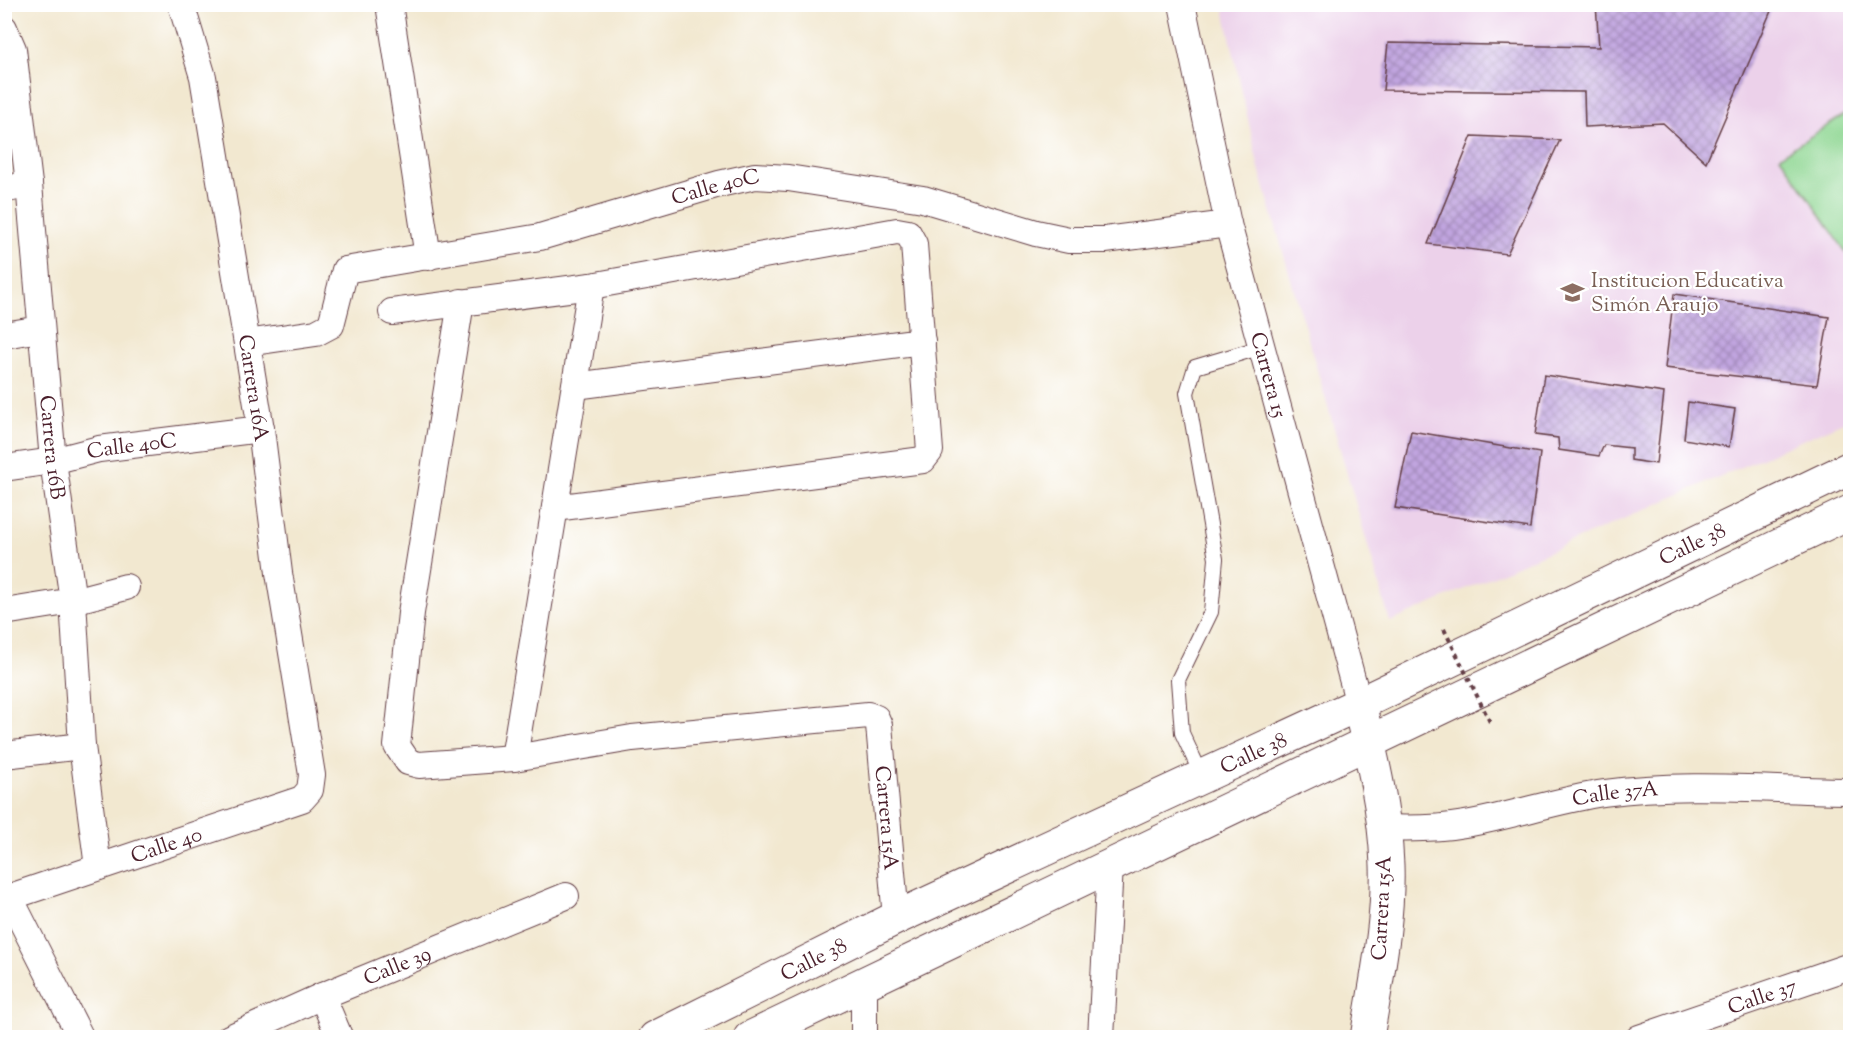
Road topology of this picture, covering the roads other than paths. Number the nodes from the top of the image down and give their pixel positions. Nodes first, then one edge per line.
1 (181, 4) edge
2 (389, 4) edge
3 (1182, 4) edge
4 (7, 43) edge
5 (17, 187) edge
6 (1228, 224) junction
7 (428, 257) junction
8 (591, 286) junction
9 (461, 302) junction
10 (392, 312) dead end
11 (40, 329) junction
12 (4, 335) edge
13 (922, 341) junction
14 (247, 343) junction
15 (1262, 347) junction
16 (575, 387) junction
17 (261, 429) junction
18 (53, 461) junction
19 (4, 468) edge
20 (1851, 468) edge
21 (555, 508) junction
22 (1851, 512) edge
23 (126, 587) dead end
24 (73, 601) junction
25 (4, 612) edge
26 (1359, 704) junction
27 (1369, 742) junction
28 (82, 746) junction
29 (4, 755) edge
30 (514, 758) junction
31 (312, 775) joint
32 (1202, 776) junction
33 (1851, 791) edge
34 (1383, 828) junction
35 (1110, 865) junction
36 (98, 867) junction
37 (566, 896) dead end
38 (7, 899) edge
39 (896, 918) junction
40 (1851, 966) edge
41 (864, 982) junction
42 (322, 996) junction
43 (81, 1038) edge
44 (229, 1038) edge
45 (340, 1038) edge
46 (655, 1038) edge
47 (750, 1038) edge
48 (864, 1038) edge
49 (1101, 1038) edge
50 (1368, 1038) edge
51 (1639, 1038) edge

1 - 14 street, Carrera 16A
2 - 7 street
3 - 6 street, Carrera 15
4 - 5 street, Carrera 16B
5 - 11 street, Carrera 16B
6 - 7 street, Calle 40C
6 - 15 street, Carrera 15
7 - 14 street, Calle 40C
8 - 9 street
8 - 13 street
8 - 16 street
9 - 10 street
9 - 30 street
11 - 12 street
11 - 18 street, Carrera 16B
13 - 16 street
13 - 21 street
14 - 17 street, Carrera 16A
15 - 26 street, Carrera 15
15 - 32 lane
16 - 21 street
17 - 18 street, Calle 40C
17 - 31 street, Carrera 16A
18 - 19 street, Calle 40C
18 - 24 street, Carrera 16B
20 - 26 main road, Calle 38
21 - 30 street
22 - 27 main road, Calle 38
23 - 24 street
24 - 25 street
24 - 28 street, Carrera 16B
26 - 27 main road, Carrera 15
26 - 32 main road, Calle 38
27 - 34 main road, Carrera 15A
27 - 35 main road, Calle 38
28 - 29 street
28 - 36 street, Carrera 16B
30 - 39 street, Carrera 15A
31 - 36 street, Calle 40
32 - 39 main road, Calle 38
33 - 34 street, Calle 37A
34 - 50 main road, Carrera 15A
35 - 41 main road, Calle 38
35 - 49 street
36 - 38 street, Calle 40
37 - 42 street, Calle 39
38 - 43 street
39 - 46 main road, Calle 38
40 - 51 street, Calle 37
41 - 47 main road, Calle 38
41 - 48 street
42 - 44 street, Calle 39
42 - 45 street

